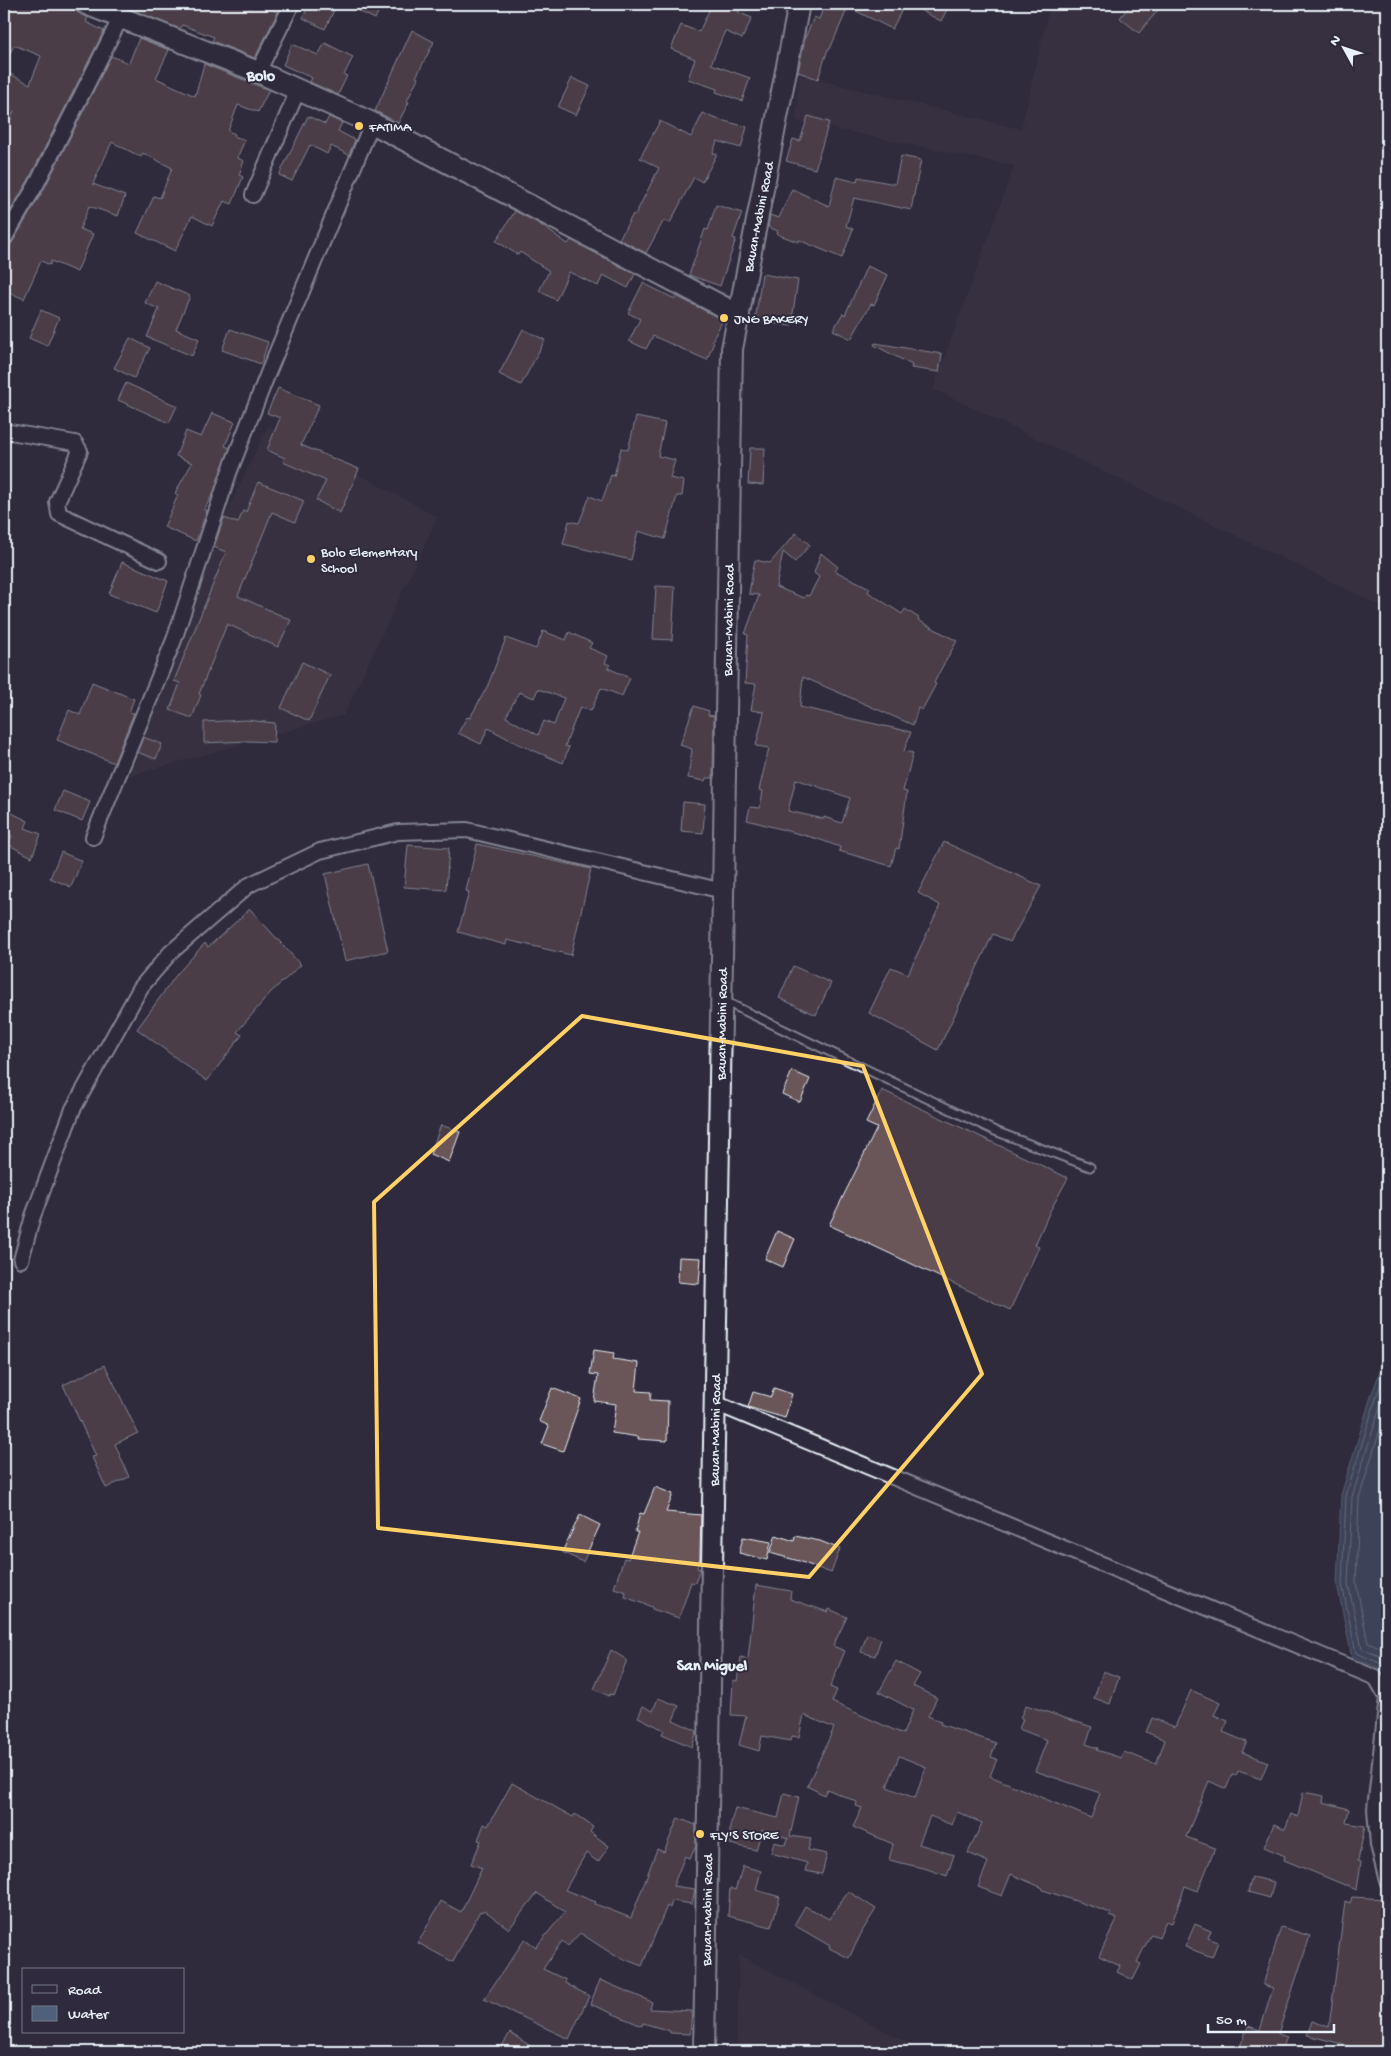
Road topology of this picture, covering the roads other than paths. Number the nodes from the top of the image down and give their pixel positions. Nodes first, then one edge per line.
1 (86, 4) edge
2 (292, 4) edge
3 (799, 4) edge
4 (121, 17) junction
5 (258, 72) junction
6 (298, 90) junction
7 (372, 123) junction
8 (253, 195) dead end
9 (4, 239) edge
10 (739, 315) junction
11 (4, 431) edge
12 (159, 561) dead end
13 (93, 837) dead end
14 (723, 891) junction
15 (722, 1000) junction
16 (1090, 1167) dead end
17 (21, 1260) dead end
18 (715, 1403) junction
19 (1387, 1881) edge
20 (706, 2049) edge

1 - 4 main road
2 - 5 street
3 - 10 main road, Bauan-Mabini Road
4 - 5 main road
4 - 9 street
5 - 6 main road
6 - 7 main road
6 - 8 street
7 - 10 main road
7 - 13 street
10 - 14 main road, Bauan-Mabini Road
11 - 12 street
14 - 15 main road, Bauan-Mabini Road
14 - 17 street
15 - 16 lane
15 - 18 main road, Bauan-Mabini Road
18 - 19 street
18 - 20 main road, Bauan-Mabini Road

